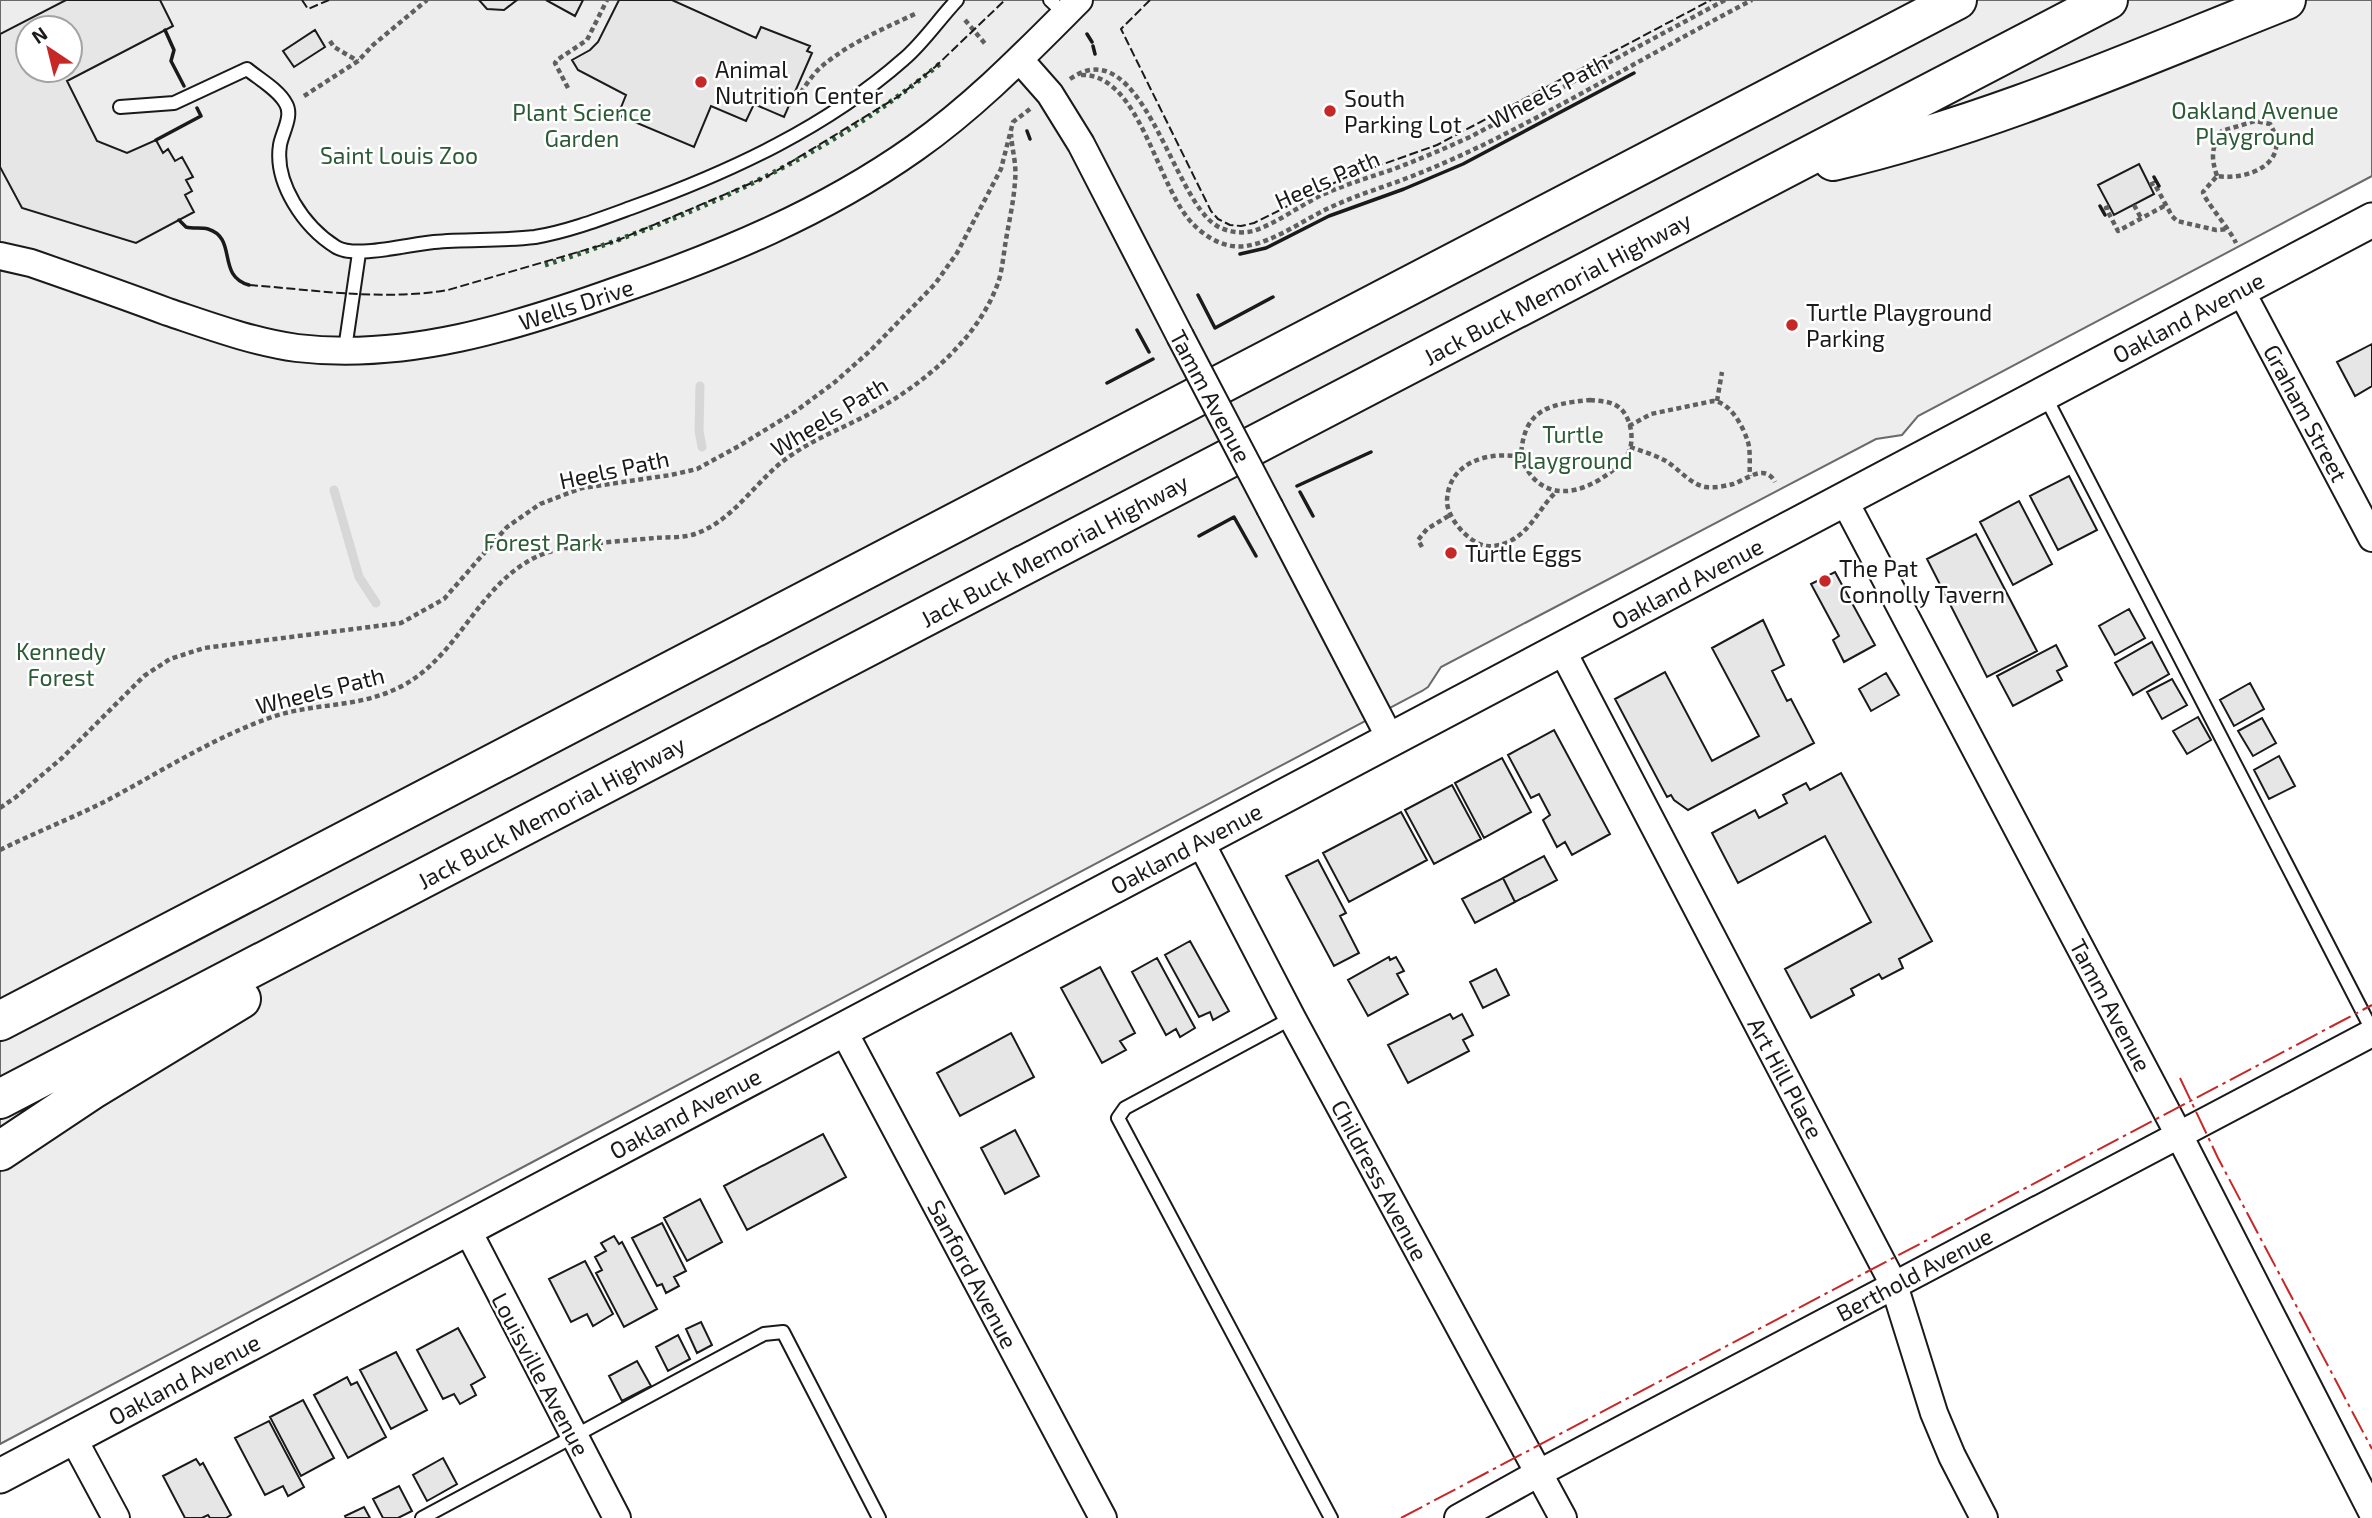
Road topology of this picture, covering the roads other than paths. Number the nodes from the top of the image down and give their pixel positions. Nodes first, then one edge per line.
1 (957, 0) edge
2 (1957, 0) edge
3 (2108, 0) edge
4 (2286, 0) edge
5 (1064, 5) edge
6 (1020, 60) junction
7 (120, 107) dead end
8 (1776, 174) junction
9 (2372, 219) edge
10 (359, 253) junction
11 (0, 256) edge
12 (2240, 289) junction
13 (345, 349) junction
14 (2044, 394) junction
15 (1844, 500) junction
16 (2372, 538) edge
17 (1562, 650) junction
18 (1391, 740) junction
19 (1200, 841) junction
20 (365, 909) junction
21 (1292, 1018) junction
22 (0, 1021) edge
23 (843, 1030) junction
24 (2370, 1037) edge
25 (0, 1099) edge
26 (2179, 1135) junction
27 (0, 1151) edge
28 (467, 1229) junction
29 (1894, 1285) junction
30 (72, 1438) junction
31 (574, 1438) junction
32 (1539, 1473) junction
33 (0, 1476) edge
34 (2372, 1512) edge
35 (116, 1518) edge
36 (422, 1518) edge
37 (617, 1518) edge
38 (879, 1518) edge
39 (1103, 1518) edge
40 (1331, 1518) edge
41 (1458, 1518) edge
42 (1563, 1518) edge
43 (1984, 1518) edge

1 - 10 lane
2 - 22 highway
3 - 8 highway, Jack Buck Memorial Highway
4 - 8 highway
5 - 6 street, Wells Drive
6 - 13 street, Wells Drive
6 - 18 street, Tamm Avenue, bridge
7 - 10 lane
8 - 20 highway, Jack Buck Memorial Highway
9 - 12 street, Oakland Avenue
10 - 13 lane
11 - 13 street, Wells Drive
12 - 14 street, Oakland Avenue
12 - 16 street, Graham Street
14 - 15 street, Oakland Avenue
14 - 24 lane
15 - 17 street, Oakland Avenue
15 - 26 street, Tamm Avenue
17 - 18 street, Oakland Avenue
17 - 29 street, Art Hill Place
18 - 19 street, Oakland Avenue
19 - 21 street, Childress Avenue
19 - 23 street, Oakland Avenue
20 - 25 highway, Jack Buck Memorial Highway
20 - 27 highway
21 - 32 street, Childress Avenue
21 - 40 lane
23 - 28 street, Oakland Avenue
23 - 39 street, Sanford Avenue
24 - 26 street, Berthold Avenue
26 - 29 street, Berthold Avenue
26 - 34 street, Tamm Avenue
28 - 30 street, Oakland Avenue
28 - 31 street, Louisville Avenue
29 - 32 street, Berthold Avenue
29 - 43 street, Art Hill Place
30 - 33 street, Oakland Avenue
30 - 35 street
31 - 36 lane
31 - 37 street, Louisville Avenue
31 - 38 lane
32 - 41 street, Berthold Avenue
32 - 42 street, Childress Avenue

